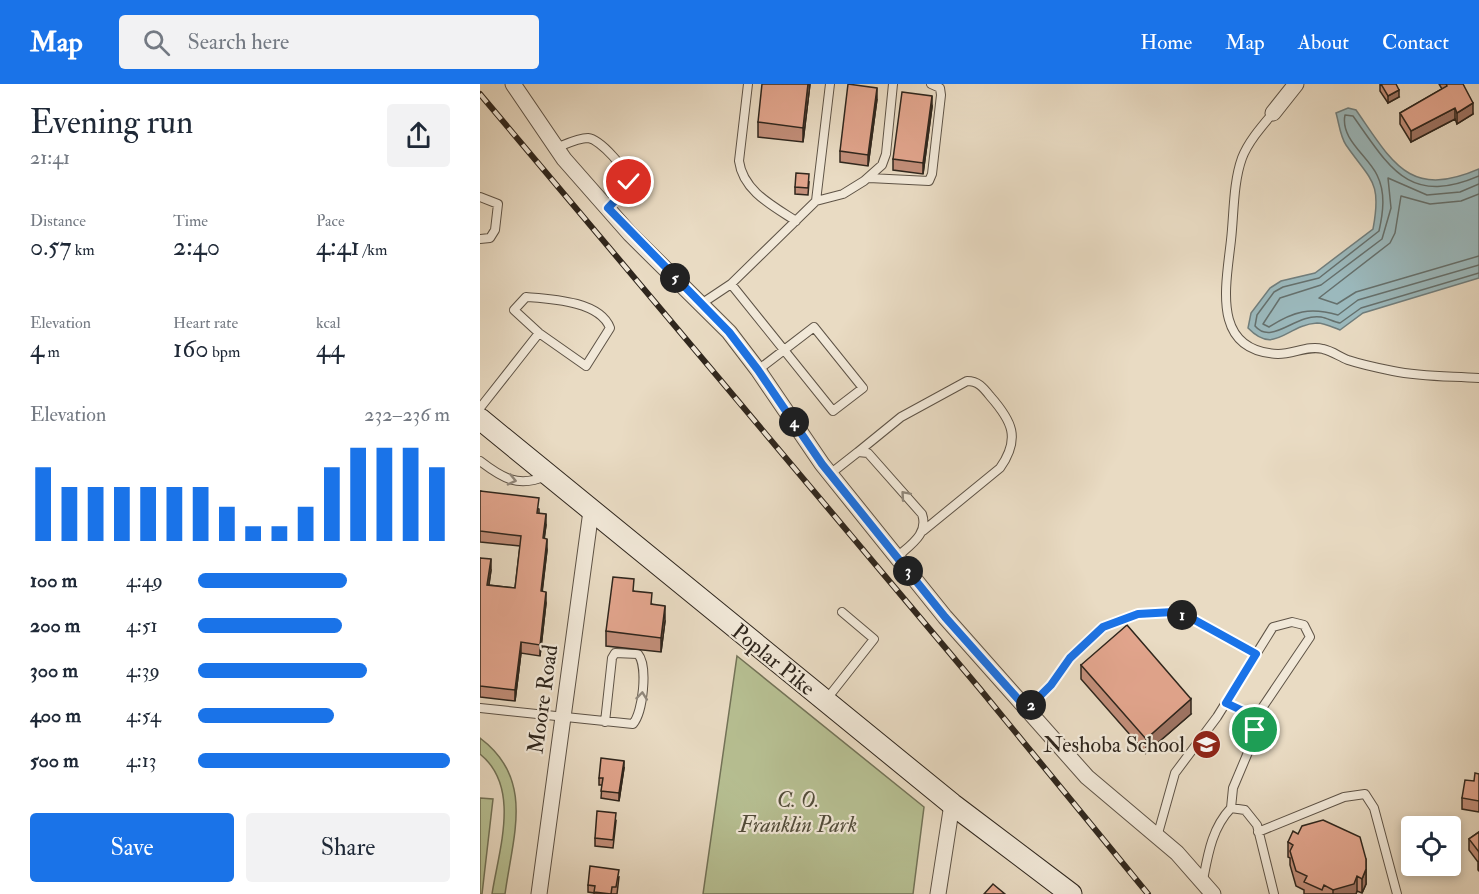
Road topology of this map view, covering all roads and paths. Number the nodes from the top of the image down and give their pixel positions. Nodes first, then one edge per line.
1 (513, 84) edge
2 (748, 84) edge
3 (830, 84) edge
4 (893, 84) edge
5 (931, 84) edge
6 (1296, 84) edge
7 (1273, 114) joint
8 (556, 148) junction
9 (868, 178) junction
10 (480, 197) edge
11 (816, 201) junction
12 (608, 208) junction
13 (796, 221) junction
14 (480, 239) edge
15 (731, 284) junction
16 (701, 304) junction
17 (539, 333) junction
18 (783, 350) junction
19 (758, 370) junction
20 (1479, 378) edge
21 (480, 408) edge
22 (480, 419) edge
23 (858, 452) junction
24 (480, 460) edge
25 (830, 474) junction
26 (548, 475) junction
27 (591, 511) junction
28 (923, 531) junction
29 (897, 557) junction
30 (842, 612) dead end
31 (1256, 654) junction
32 (825, 701) junction
33 (1226, 703) junction
34 (480, 708) edge
35 (1027, 709) junction
36 (561, 717) junction
37 (1256, 717) junction
38 (605, 722) junction
39 (952, 804) junction
40 (1231, 808) junction
41 (1258, 832) junction
42 (1157, 837) junction
43 (1202, 882) junction
44 (539, 894) edge
45 (938, 894) edge
46 (1071, 894) edge
47 (1213, 894) edge
48 (1274, 894) edge
49 (1397, 894) edge

1 - 8 street
2 - 13 lane
3 - 11 lane
4 - 9 lane
5 - 9 lane
6 - 7 street
7 - 20 lane
8 - 12 street
8 - 12 lane
9 - 11 lane
10 - 14 lane
11 - 13 lane
12 - 16 street
13 - 15 lane
15 - 16 lane
15 - 18 lane
16 - 19 street
17 - 17 lane
17 - 21 lane
18 - 18 lane
18 - 19 lane
19 - 25 street
22 - 26 main road, Poplar Pike
23 - 25 lane
28 -> 23 lane
23 - 28 lane
24 -> 26 lane
25 - 29 street
26 - 27 main road, Poplar Pike
27 - 32 main road, Poplar Pike
27 - 36 street, Moore Road
28 - 29 lane
29 - 35 street
30 - 32 lane
31 - 33 lane
31 - 35 lane
31 - 37 lane
32 - 39 main road, Poplar Pike
33 - 37 lane
33 - 42 lane
34 - 36 lane
35 - 42 street
36 - 38 lane
36 - 44 street, Moore Road
37 - 40 lane
38 -> 38 lane
39 - 45 street
39 - 46 main road, Poplar Pike
40 - 41 lane
40 - 43 lane
41 - 48 lane
41 - 49 lane
42 - 43 street
43 - 47 street

